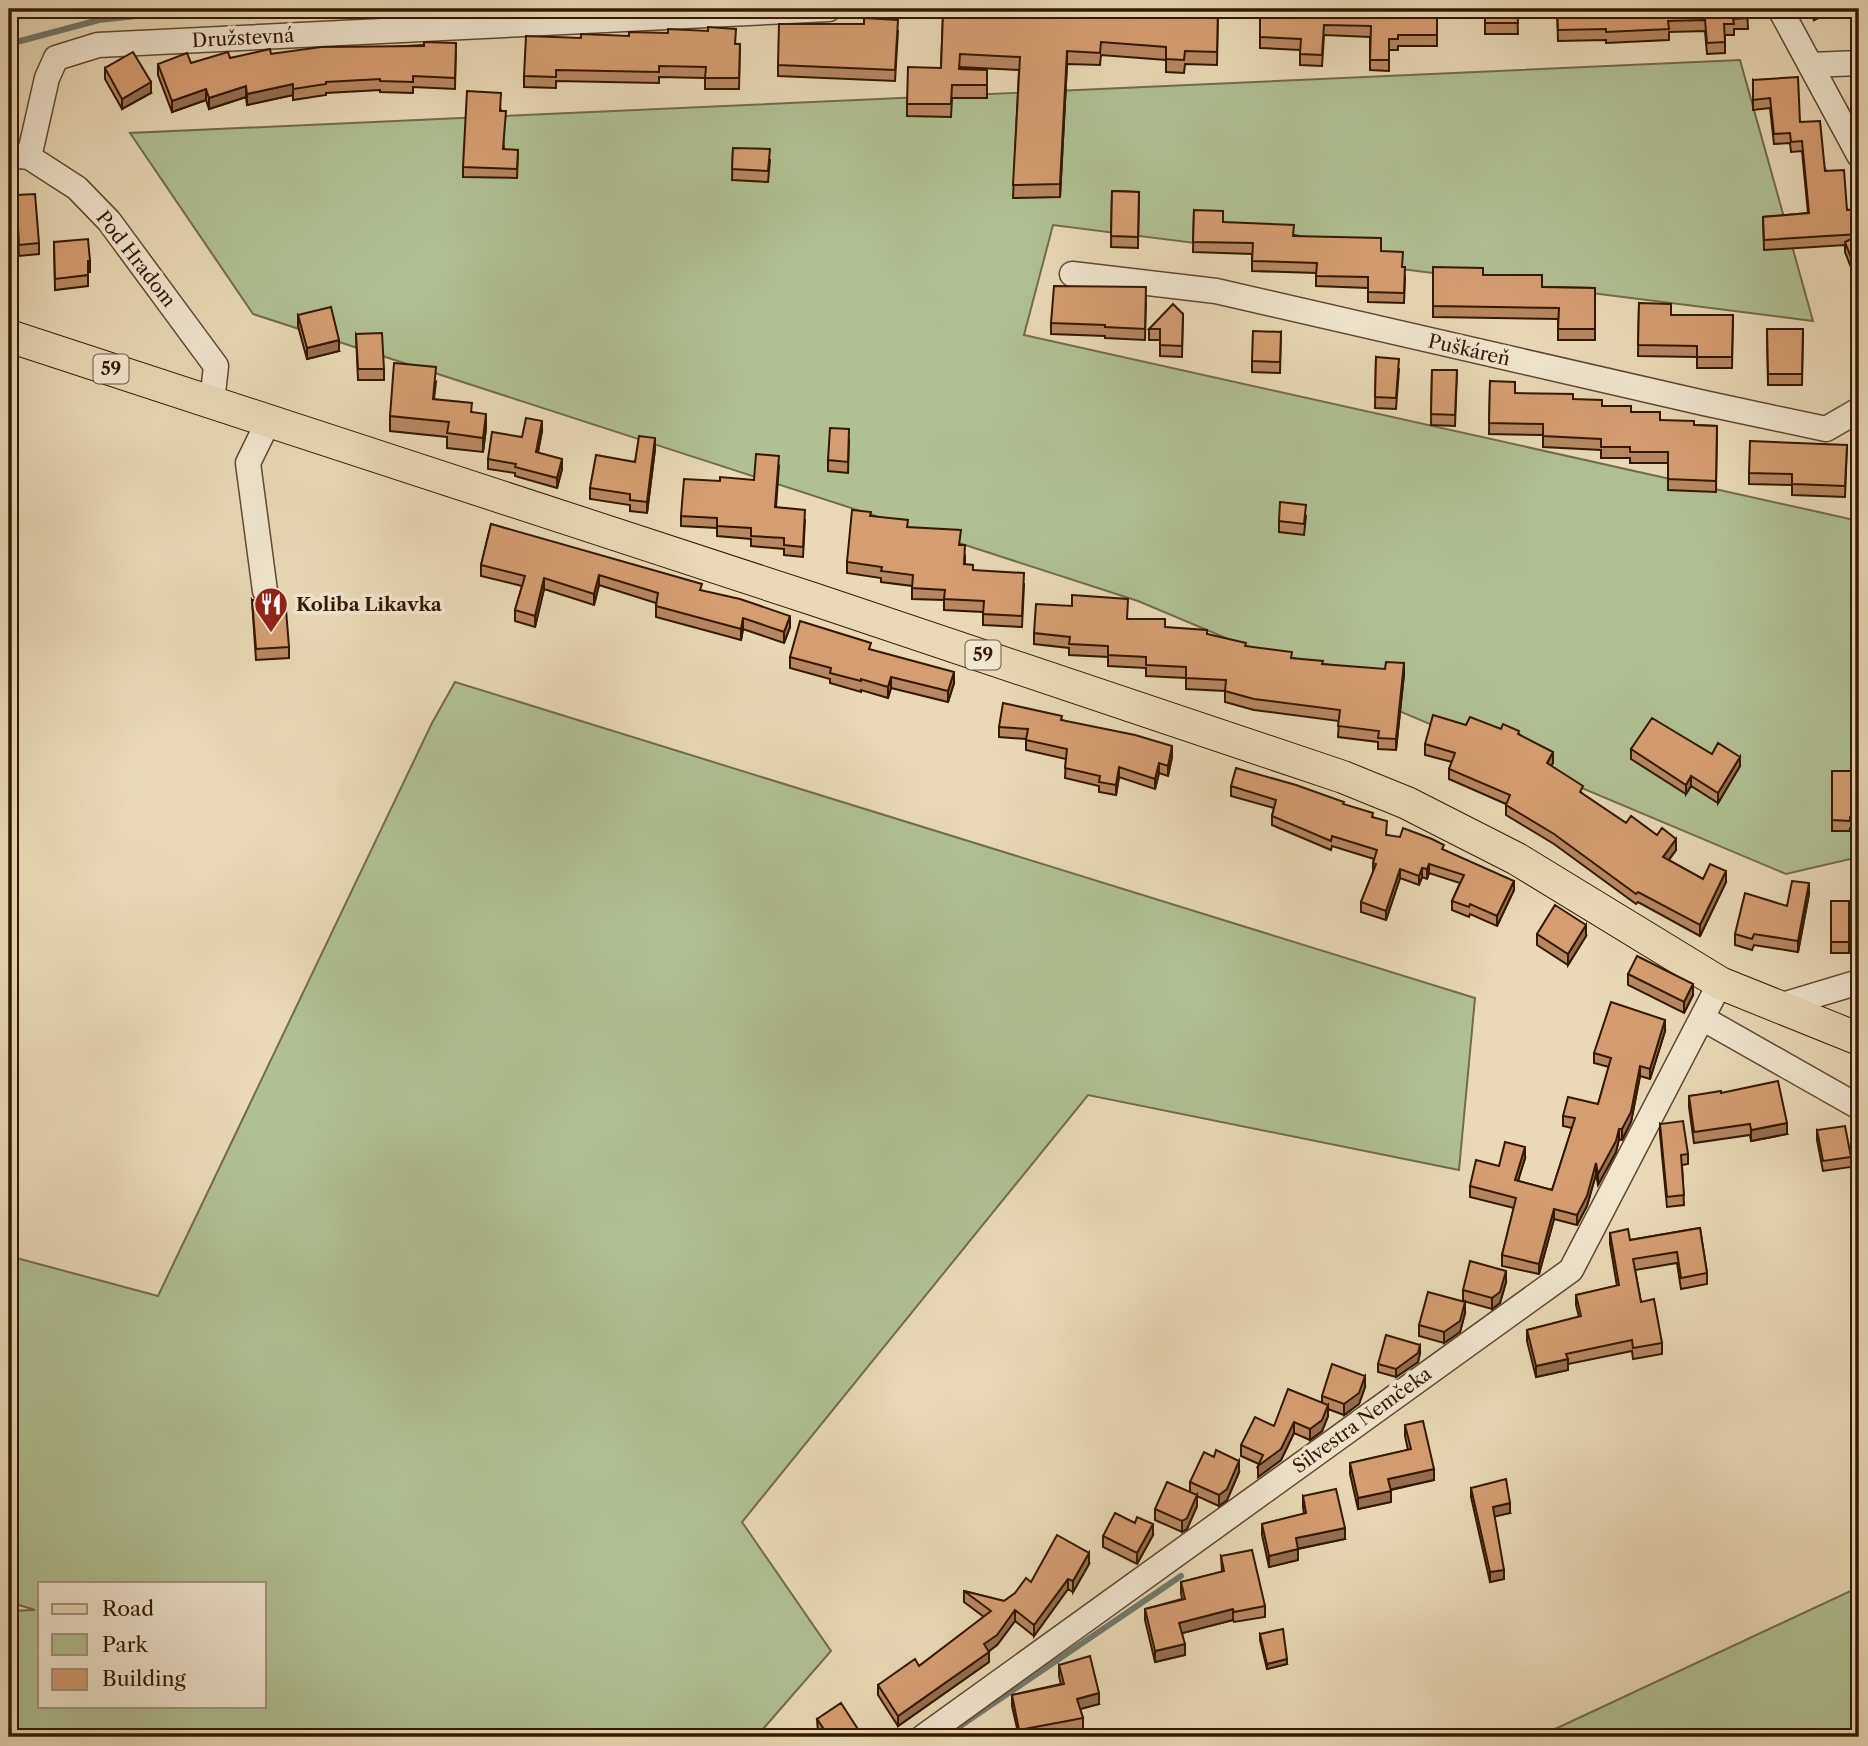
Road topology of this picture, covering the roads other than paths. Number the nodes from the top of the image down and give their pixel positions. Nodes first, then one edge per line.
1 (829, 9) edge
2 (1780, 9) edge
3 (486, 18) edge
4 (1859, 63) edge
5 (1811, 65) junction
6 (1859, 155) edge
7 (19, 156) edge
8 (1072, 274) dead end
9 (9, 336) edge
10 (212, 402) junction
11 (1859, 410) edge
12 (269, 420) junction
13 (265, 592) dead end
14 (1859, 982) edge
15 (1720, 983) junction
16 (1776, 1007) junction
17 (1702, 1018) junction
18 (1859, 1039) edge
19 (1859, 1107) edge
20 (923, 1737) edge

1 - 3 street, Družstevná
2 - 5 street
3 - 7 street, Družstevná
4 - 5 street
5 - 6 street
7 - 10 street, Pod Hradom
8 - 11 street, Puškáreň
9 - 10 main road, 59
10 - 12 main road, 59
12 - 13 street
12 - 15 main road, 59
14 - 16 street
15 - 16 main road, 59
15 - 17 street, Silvestra Nemčeka
16 - 18 main road, 59
17 - 19 street
17 - 20 street, Silvestra Nemčeka

